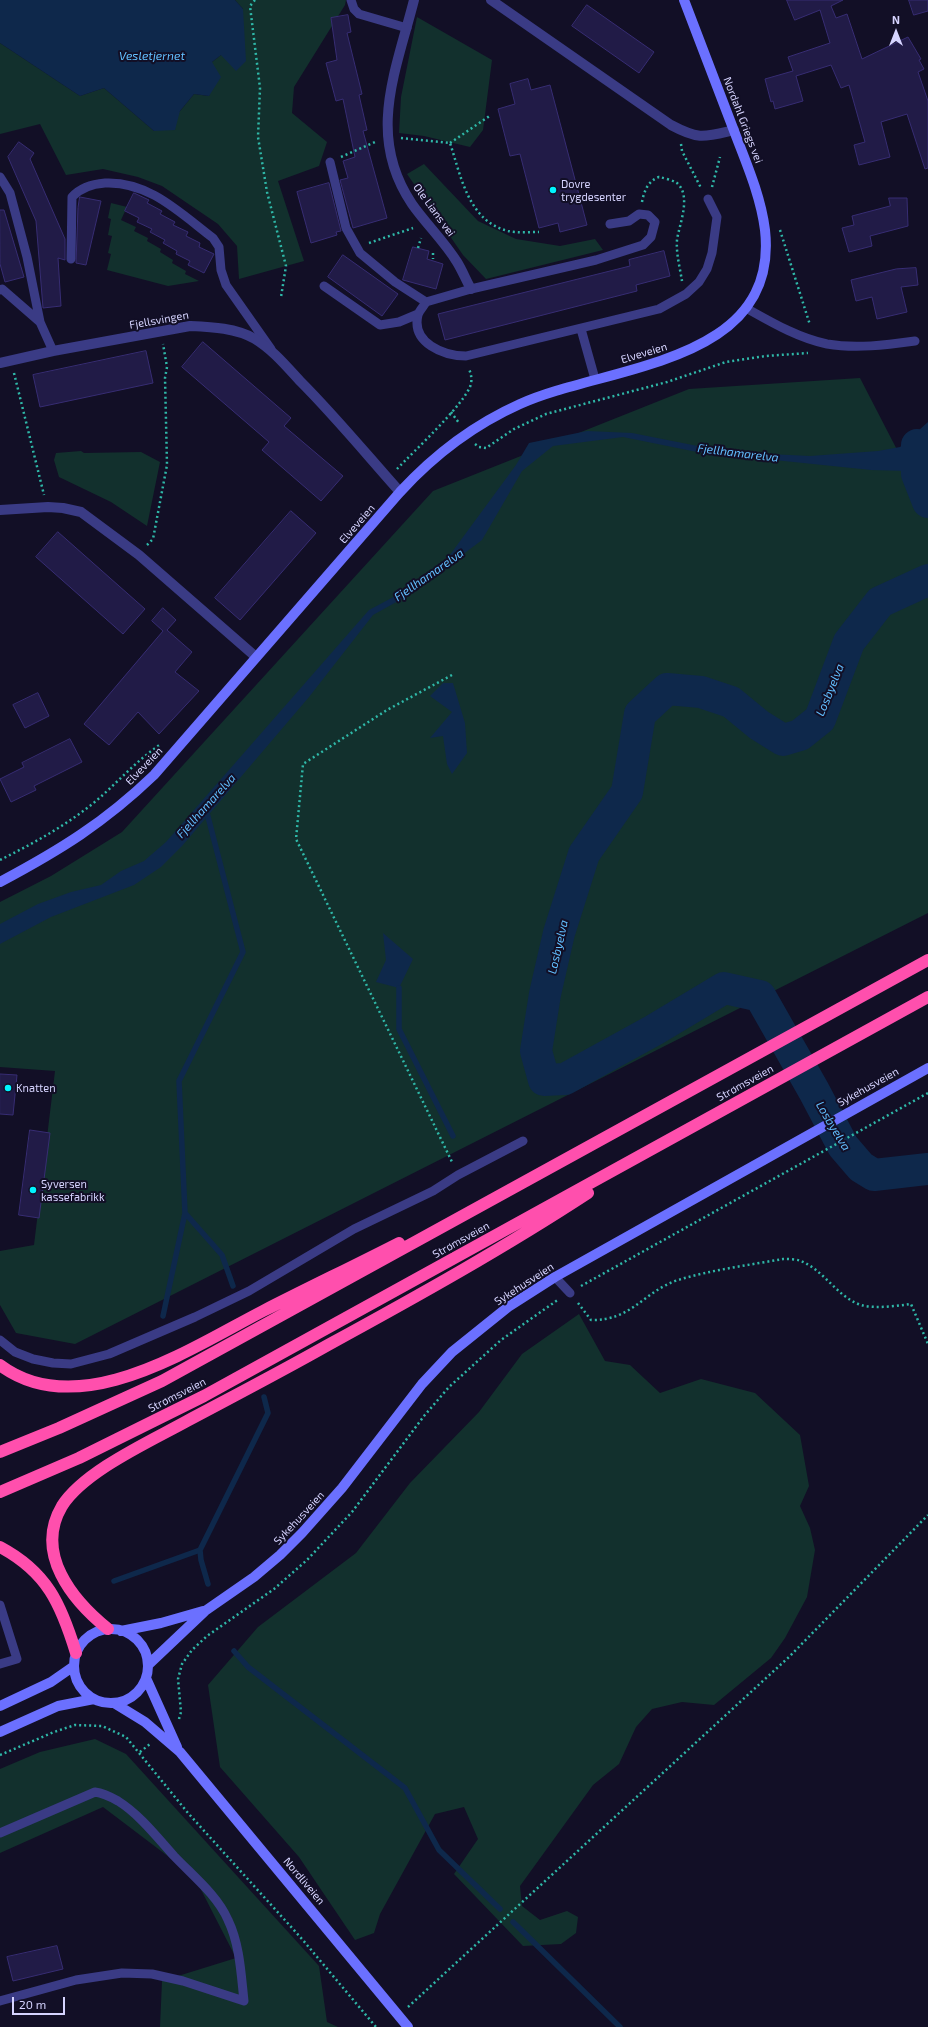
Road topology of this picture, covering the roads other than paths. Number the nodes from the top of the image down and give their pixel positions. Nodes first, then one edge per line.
1 (351, 0) edge
2 (414, 0) edge
3 (491, 0) edge
4 (684, 0) edge
5 (407, 28) junction
6 (734, 130) junction
7 (330, 162) road end
8 (0, 177) edge
9 (708, 199) road end
10 (610, 224) dead end
11 (766, 252) joint
12 (71, 259) dead end
13 (324, 286) dead end
14 (470, 289) junction
15 (0, 290) edge
16 (426, 302) junction
17 (746, 308) junction
18 (418, 314) junction
19 (40, 322) junction
20 (581, 329) junction
21 (915, 341) dead end
22 (53, 351) junction
23 (274, 353) junction
24 (0, 363) edge
25 (595, 379) junction
26 (400, 492) junction
27 (0, 510) edge
28 (256, 658) junction
29 (0, 882) edge
30 (928, 960) edge
31 (928, 997) edge
32 (928, 1068) edge
33 (677, 1136) junction
34 (523, 1141) dead end
35 (566, 1159) junction
36 (555, 1277) junction
37 (570, 1293) road end
38 (0, 1340) edge
39 (0, 1365) edge
40 (0, 1452) edge
41 (0, 1492) edge
42 (0, 1547) edge
43 (0, 1605) edge
44 (205, 1611) junction
45 (108, 1629) junction
46 (121, 1631) junction
47 (76, 1653) junction
48 (0, 1664) edge
49 (148, 1665) junction
50 (74, 1666) junction
51 (146, 1678) junction
52 (94, 1699) junction
53 (114, 1703) junction
54 (0, 1706) edge
55 (0, 1732) edge
56 (180, 1752) junction
57 (0, 1833) edge
58 (0, 2001) edge
59 (408, 2027) edge

1 - 5 lane
2 - 5 street, Ole Lians vei
3 - 6 street
4 - 6 main road, Nordahl Griegs vei
5 - 14 street, Ole Lians vei
6 - 11 main road, Nordahl Griegs vei
7 - 16 lane
8 - 19 lane
9 - 20 lane
10 - 14 lane
11 - 17 main road, Elveveien
12 - 23 lane
13 - 18 lane
14 - 16 lane
15 - 19 lane
16 - 18 lane
17 - 21 lane
17 - 25 main road, Elveveien
18 - 20 lane
19 - 22 lane
20 - 25 lane
22 - 23 street, Fjellsvingen
22 - 24 street, Fjellsvingen
23 - 26 street, Fjellsvingen
25 - 26 main road, Elveveien
26 - 28 main road, Elveveien
27 - 28 street
28 - 29 main road, Elveveien
30 - 35 highway, Strømsveien
31 - 33 highway, Strømsveien
32 - 36 main road, Sykehusveien
33 - 41 highway, Strømsveien
33 - 45 highway
34 - 38 lane
35 - 39 highway
35 - 40 highway, Strømsveien
36 - 37 lane
36 - 44 main road, Sykehusveien
42 - 47 highway
43 - 48 lane
44 - 46 main road, Sykehusveien
44 - 49 main road, Sykehusveien
45 - 46 main road
45 - 47 main road
46 - 49 main road
47 - 50 main road
49 - 51 main road
50 - 52 main road
50 - 54 main road
51 - 53 main road
51 - 56 main road, Nordliveien
52 - 53 main road
52 - 55 main road
53 - 56 main road, Nordliveien
56 - 59 main road, Nordliveien
57 - 58 lane

